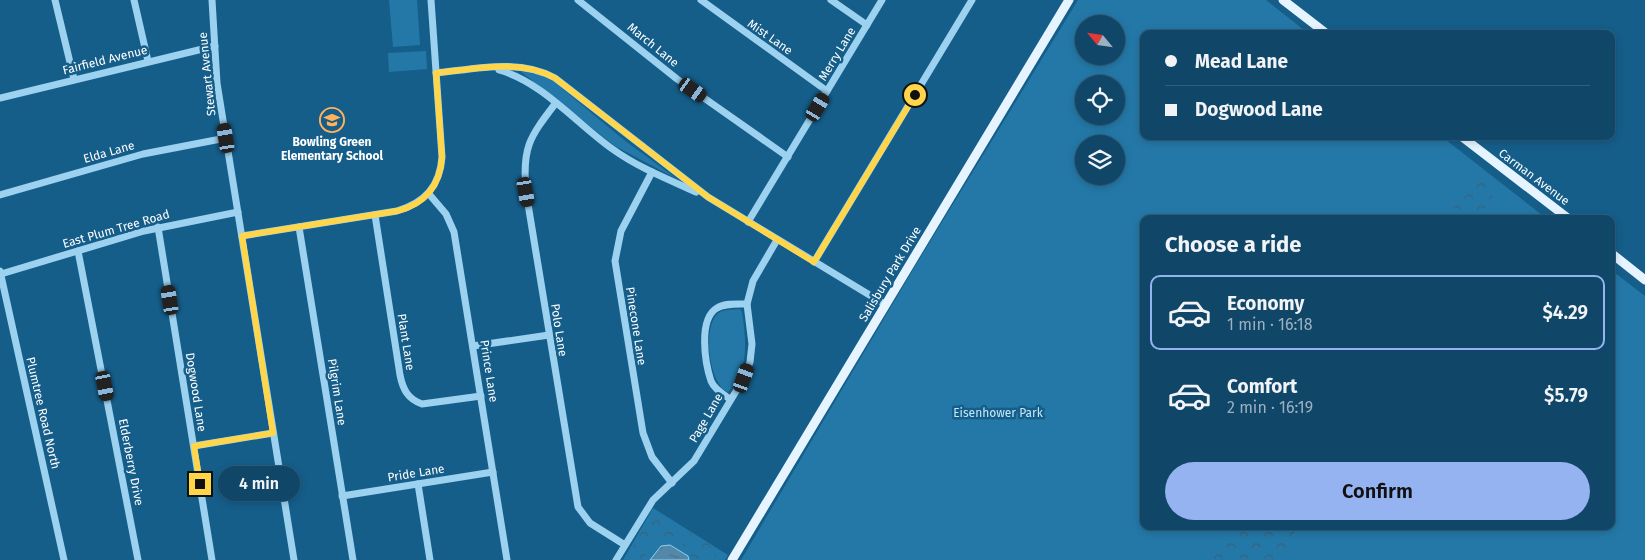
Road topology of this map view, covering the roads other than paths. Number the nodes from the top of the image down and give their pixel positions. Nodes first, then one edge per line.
1 (55, 0) edge
2 (134, 0) edge
3 (212, 0) edge
4 (431, 0) edge
5 (578, 0) edge
6 (701, 0) edge
7 (831, 0) edge
8 (882, 0) edge
9 (972, 0) edge
10 (1069, 0) edge
11 (1283, 0) edge
12 (867, 25) junction
13 (1322, 30) edge
14 (215, 46) junction
15 (148, 61) junction
16 (491, 68) junction
17 (436, 73) junction
18 (74, 79) junction
19 (828, 91) junction
20 (0, 97) edge
21 (555, 104) junction
22 (226, 138) junction
23 (1466, 140) edge
24 (788, 156) junction
25 (652, 172) junction
26 (429, 194) junction
27 (0, 195) edge
28 (708, 197) junction
29 (238, 212) junction
30 (375, 214) junction
31 (1564, 215) edge
32 (748, 222) junction
33 (158, 227) junction
34 (299, 227) junction
35 (242, 236) junction
36 (778, 240) junction
37 (78, 251) junction
38 (1615, 256) edge
39 (814, 262) junction
40 (0, 273) edge
41 (1645, 280) edge
42 (747, 304) junction
43 (886, 305) junction
44 (549, 335) junction
45 (473, 346) junction
46 (481, 396) junction
47 (730, 399) junction
48 (273, 433) junction
49 (194, 446) junction
50 (493, 472) junction
51 (672, 483) junction
52 (418, 484) junction
53 (342, 496) junction
54 (625, 544) junction
55 (64, 560) edge
56 (138, 560) edge
57 (212, 560) edge
58 (294, 560) edge
59 (352, 560) edge
60 (430, 560) edge
61 (507, 560) edge
62 (616, 560) edge
63 (732, 560) edge

1 - 18 street
2 - 15 street
3 - 14 street, Stewart Avenue
4 - 17 street
5 - 24 street, March Lane
6 - 19 street, Mist Lane
7 - 12 street
8 - 12 street, Merry Lane
9 - 39 street
10 - 43 main road, Salisbury Park Drive
11 - 13 main road
12 - 19 street, Merry Lane
14 - 15 street, Fairfield Avenue
14 - 22 street, Stewart Avenue
15 - 18 street, Fairfield Avenue
16 - 17 street
16 - 21 street
16 - 28 street
17 - 26 street
18 - 20 street, Fairfield Avenue
19 - 24 street, Merry Lane
21 - 25 street
21 - 44 street, Polo Lane
22 - 27 street, Elda Lane
22 - 29 street, Stewart Avenue
23 - 31 main road, Carman Avenue
24 - 32 street, Merry Lane
25 - 28 street
25 - 51 street, Pinecone Lane
26 - 30 street
26 - 45 street, Prince Lane
28 - 32 street
29 - 33 street, East Plum Tree Road
29 - 35 street, Stewart Avenue
30 - 34 street
30 - 46 street, Plant Lane
32 - 36 street
33 - 37 street, East Plum Tree Road
33 - 49 street, Dogwood Lane
34 - 35 street
34 - 53 street, Pilgrim Lane
35 - 48 street, Stewart Avenue
36 - 39 street
36 - 42 street, Page Lane
37 - 40 street, East Plum Tree Road
37 - 56 street, Elderberry Drive
38 - 41 main road
39 - 43 street
40 - 55 street, Plumtree Road North
42 - 47 street, Page Lane
42 - 47 street
43 - 63 main road, Salisbury Park Drive
44 - 45 street
44 - 54 street, Polo Lane
45 - 46 street, Prince Lane
46 - 50 street, Prince Lane
47 - 51 street, Page Lane
48 - 49 street
48 - 58 street, Stewart Avenue
49 - 57 street, Dogwood Lane
50 - 52 street, Pride Lane
50 - 61 street, Prince Lane
51 - 54 street, Page Lane
52 - 53 street, Pride Lane
52 - 60 street
53 - 59 street, Pilgrim Lane
54 - 62 street, Page Lane

